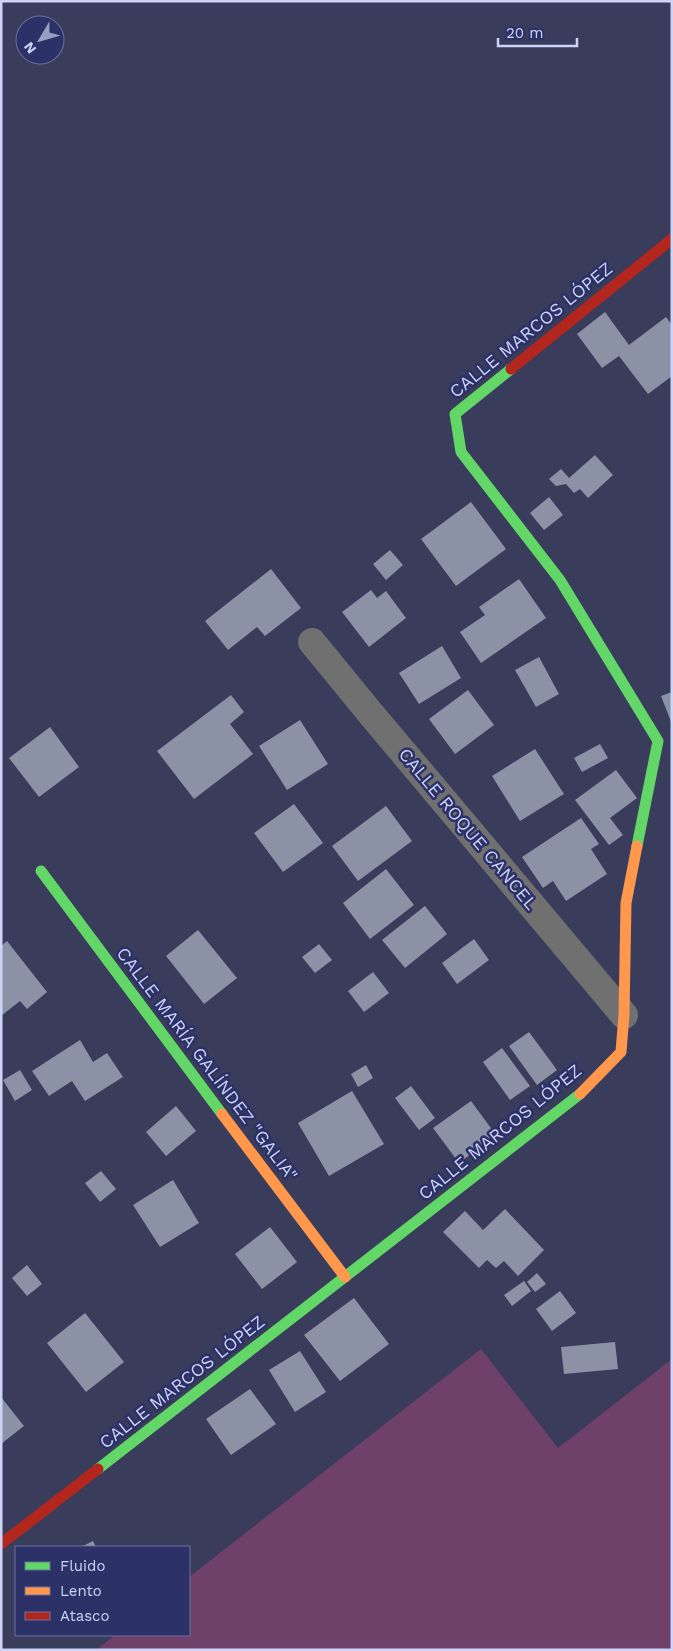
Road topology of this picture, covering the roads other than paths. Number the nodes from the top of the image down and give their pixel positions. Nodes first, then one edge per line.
1 (668, 248) edge
2 (312, 642) dead end
3 (41, 871) dead end
4 (624, 1015) junction
5 (345, 1277) junction
6 (4, 1537) edge

1 - 4 street, CALLE MARCOS LÓPEZ
2 - 4 street, CALLE ROQUE CANCEL
3 - 5 street, CALLE MARÍA GALÍNDEZ "GALIA"
4 - 5 street, CALLE MARCOS LÓPEZ
5 - 6 street, CALLE MARCOS LÓPEZ

